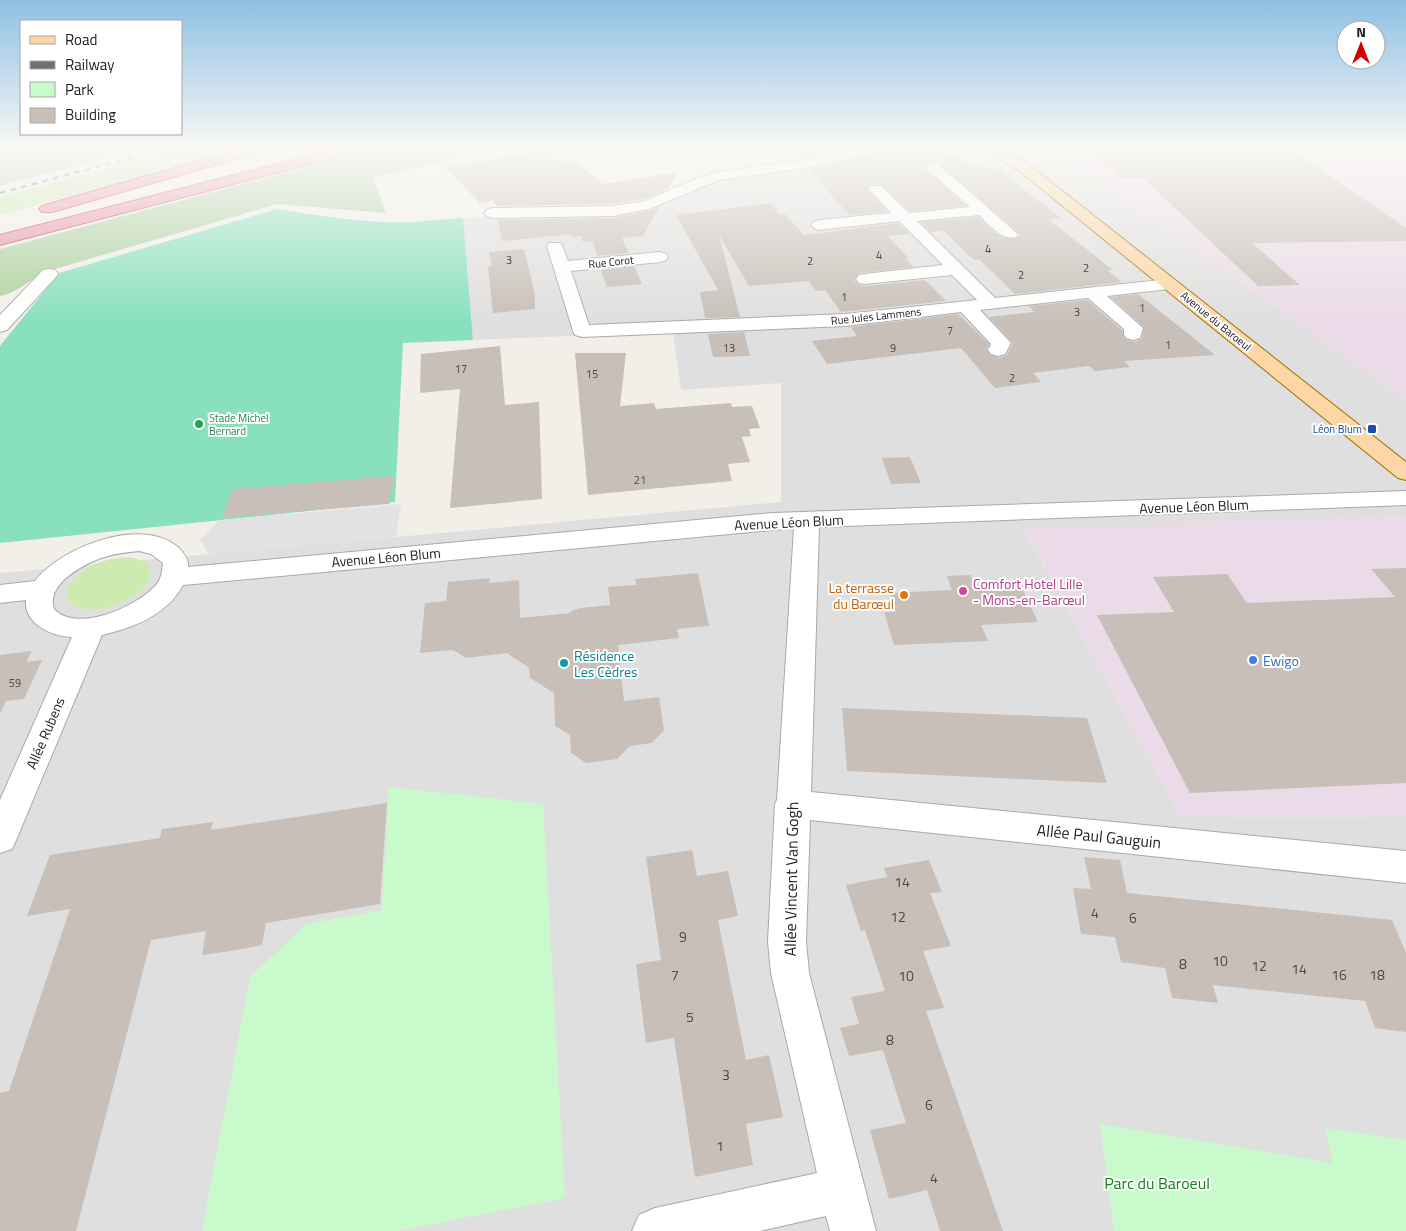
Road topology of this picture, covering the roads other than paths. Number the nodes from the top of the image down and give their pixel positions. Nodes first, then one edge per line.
1 (54, 207) edge
2 (64, 207) edge
3 (113, 207) edge
4 (123, 207) edge
5 (632, 207) edge
6 (894, 207) edge
7 (979, 207) edge
8 (1074, 207) edge
9 (982, 210) junction
10 (492, 212) dead end
11 (30, 214) dead end
12 (904, 217) junction
13 (819, 224) dead end
14 (0, 226) edge
15 (1010, 234) dead end
16 (0, 239) edge
17 (555, 246) dead end
18 (660, 257) dead end
19 (562, 267) junction
20 (956, 269) junction
21 (49, 274) dead end
22 (865, 279) dead end
23 (1169, 284) junction
24 (1092, 292) junction
25 (991, 304) junction
26 (966, 307) junction
27 (0, 326) edge
28 (1133, 334) dead end
29 (998, 350) dead end
30 (1406, 473) edge
31 (1406, 498) edge
32 (807, 519) junction
33 (175, 577) junction
34 (43, 589) junction
35 (0, 594) edge
36 (90, 627) junction
37 (792, 804) junction
38 (0, 838) edge
39 (1406, 867) edge
40 (848, 1211) edge
41 (655, 1231) edge

1 - 11 highway
2 - 14 highway
3 - 16 highway
4 - 16 highway
5 - 10 street
6 - 12 street
7 - 9 street
8 - 23 main road, Avenue du Baroeul
9 - 12 street
9 - 15 street
12 - 13 street
12 - 20 street
17 - 19 street
18 - 19 street, Rue Corot
19 - 26 street, Rue Jules Lammens
20 - 22 street
20 - 25 street
21 - 27 street
23 - 24 street, Rue Jules Lammens
23 - 30 main road, Avenue du Baroeul
24 - 25 street, Rue Jules Lammens
24 - 28 street
25 - 26 street, Rue Jules Lammens
26 - 29 street
31 - 32 street, Avenue Léon Blum
32 - 33 street, Avenue Léon Blum
32 - 37 street, Allée Vincent Van Gogh
33 - 34 street
33 - 36 street
34 - 35 street
34 - 36 street
36 - 38 street, Allée Rubens
37 - 39 street, Allée Paul Gauguin
37 - 40 street, Allée Vincent Van Gogh
40 - 41 street

